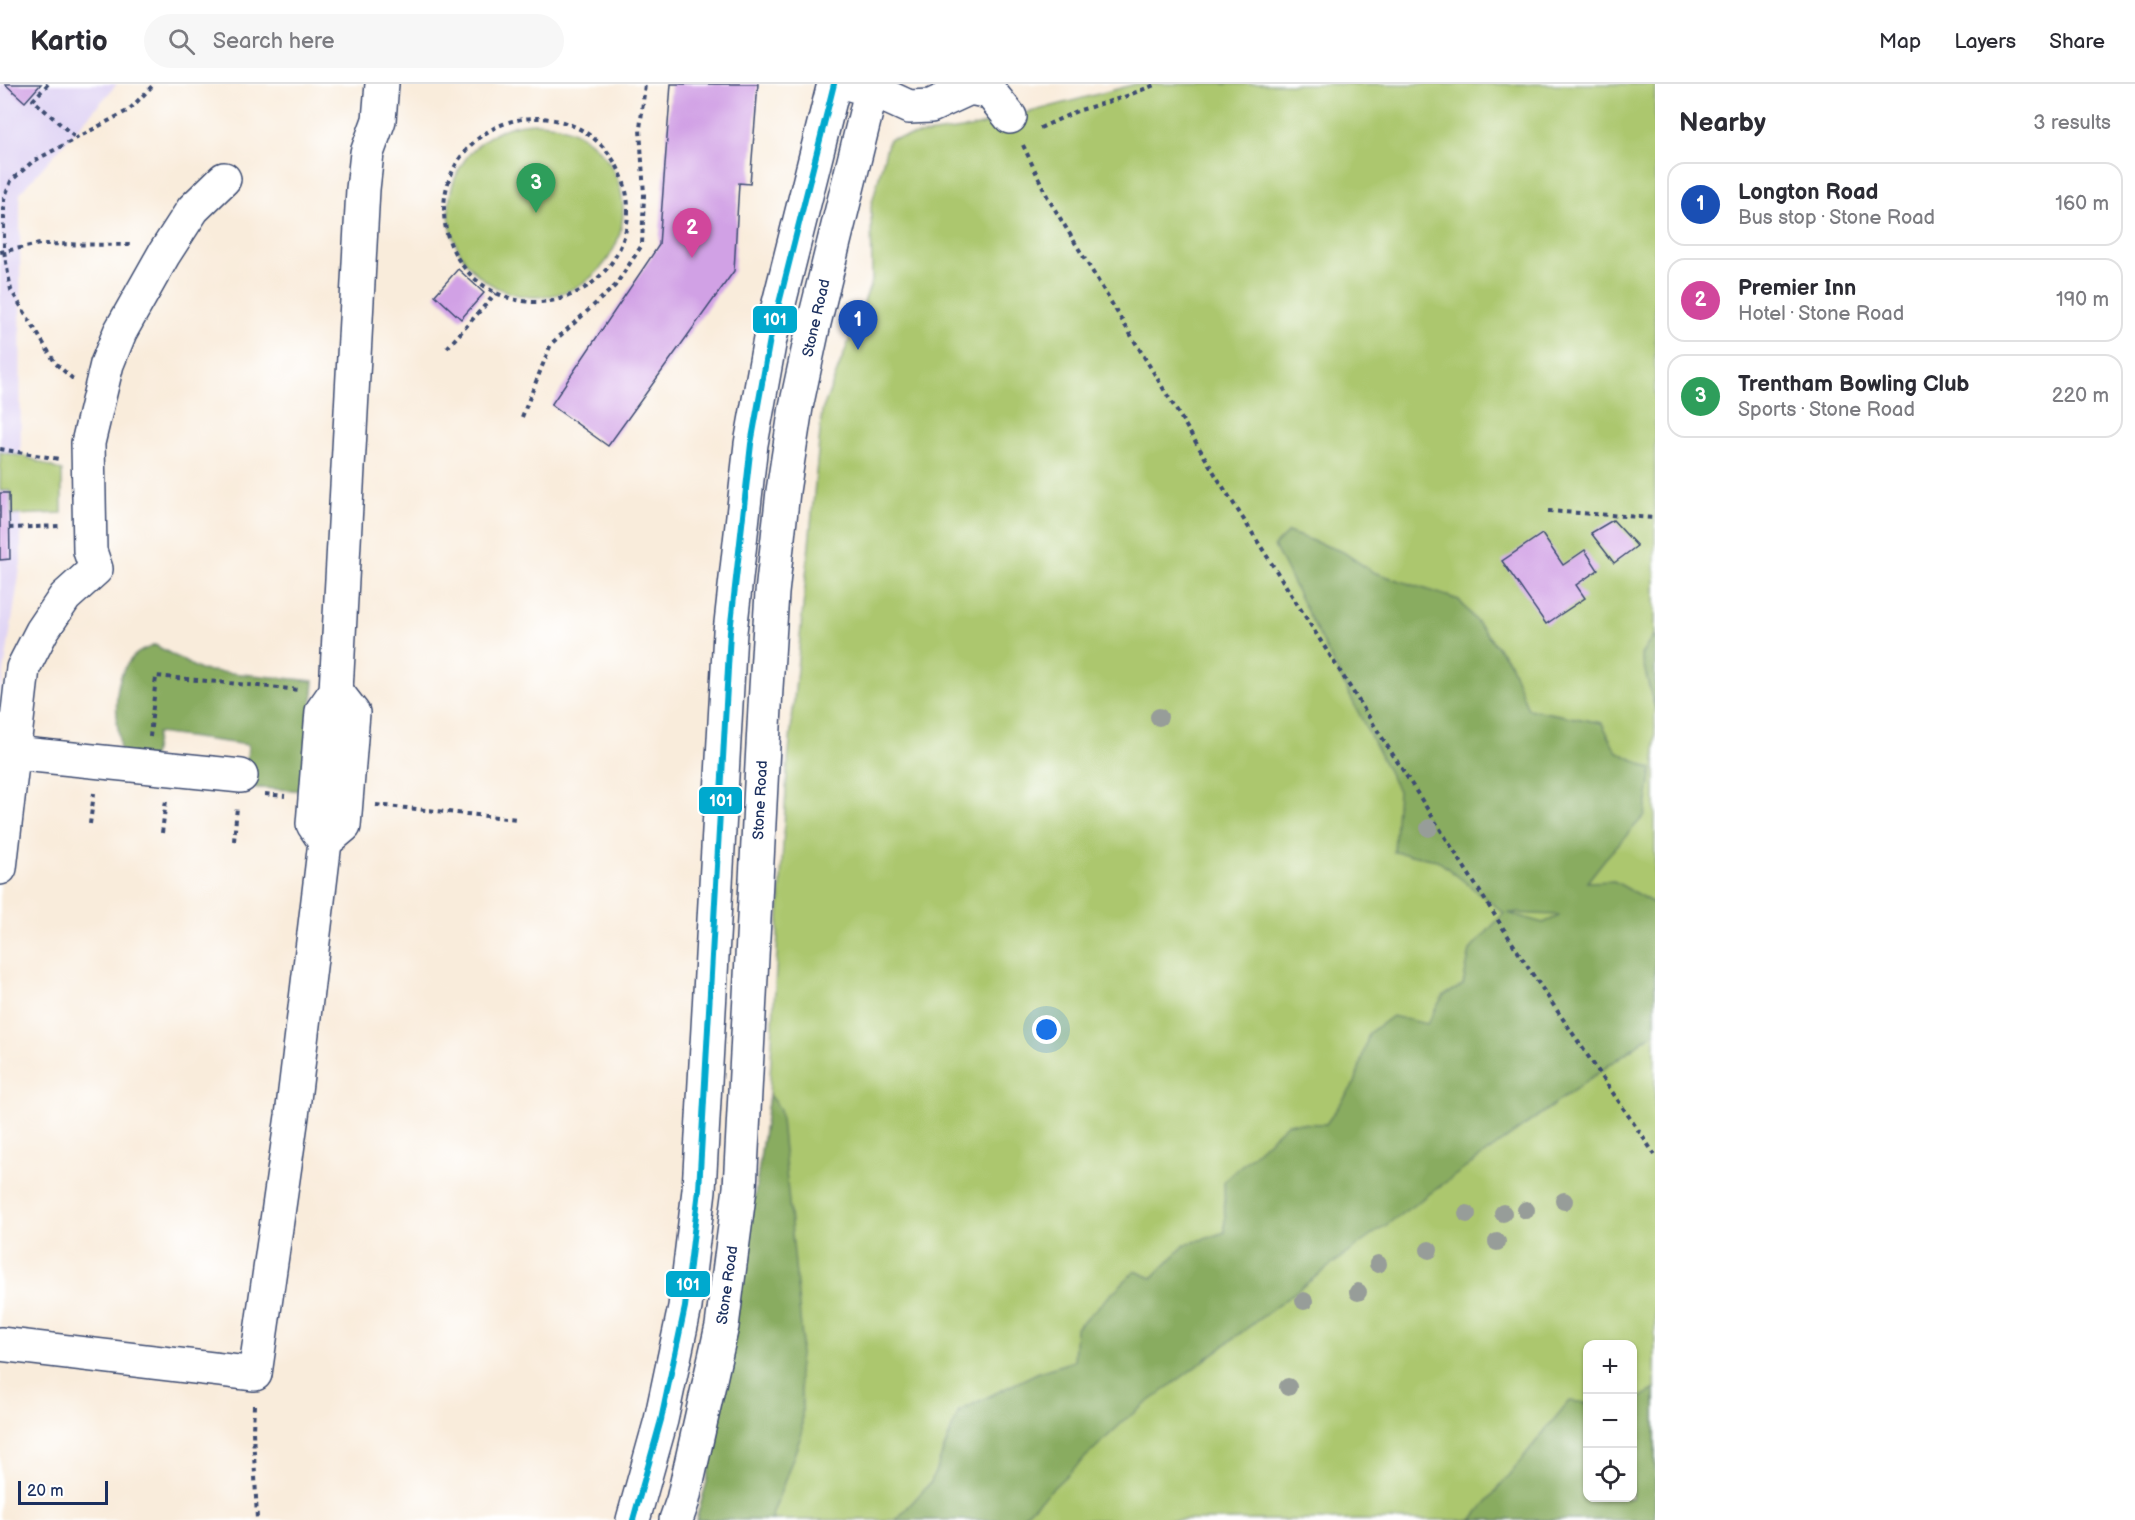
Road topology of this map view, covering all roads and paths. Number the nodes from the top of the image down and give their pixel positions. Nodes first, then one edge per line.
1 (48, 84) edge
2 (154, 84) edge
3 (382, 84) edge
4 (645, 84) edge
5 (834, 84) edge
6 (1158, 84) edge
7 (865, 86) edge
8 (1010, 117) junction
9 (76, 138) junction
10 (224, 179) dead end
11 (2, 252) edge
12 (164, 254) junction
13 (496, 293) junction
14 (447, 348) dead end
15 (78, 382) dead end
16 (522, 417) dead end
17 (0, 449) edge
18 (61, 460) dead end
19 (1548, 511) dead end
20 (1655, 518) edge
21 (69, 525) dead end
22 (9, 528) dead end
23 (321, 691) junction
24 (13, 753) junction
25 (147, 767) junction
26 (94, 789) dead end
27 (246, 790) junction
28 (167, 794) dead end
29 (330, 801) junction
30 (517, 819) dead end
31 (90, 824) dead end
32 (162, 832) dead end
33 (234, 841) dead end
34 (0, 868) edge
35 (1655, 1155) edge
36 (0, 1344) edge
37 (255, 1374) junction
38 (258, 1520) edge
39 (633, 1520) edge
40 (676, 1520) edge

1 - 9 path
2 - 9 path
3 - 23 main road
4 - 16 path
5 - 39 main road
6 - 8 path
7 - 8 main road
7 - 40 main road, Stone Road
8 - 35 path
9 - 11 path
10 - 12 main road
11 - 12 path
11 - 15 path
12 - 24 main road
13 - 13 path
13 - 14 path
17 - 18 path
19 - 20 path
21 - 22 path
23 - 25 path
23 - 29 main road
24 - 25 main road
24 - 34 main road
25 - 27 main road
26 - 31 path
27 - 29 path
27 - 33 path
28 - 32 path
29 - 30 path
29 - 37 main road
36 - 37 main road
37 - 38 path

